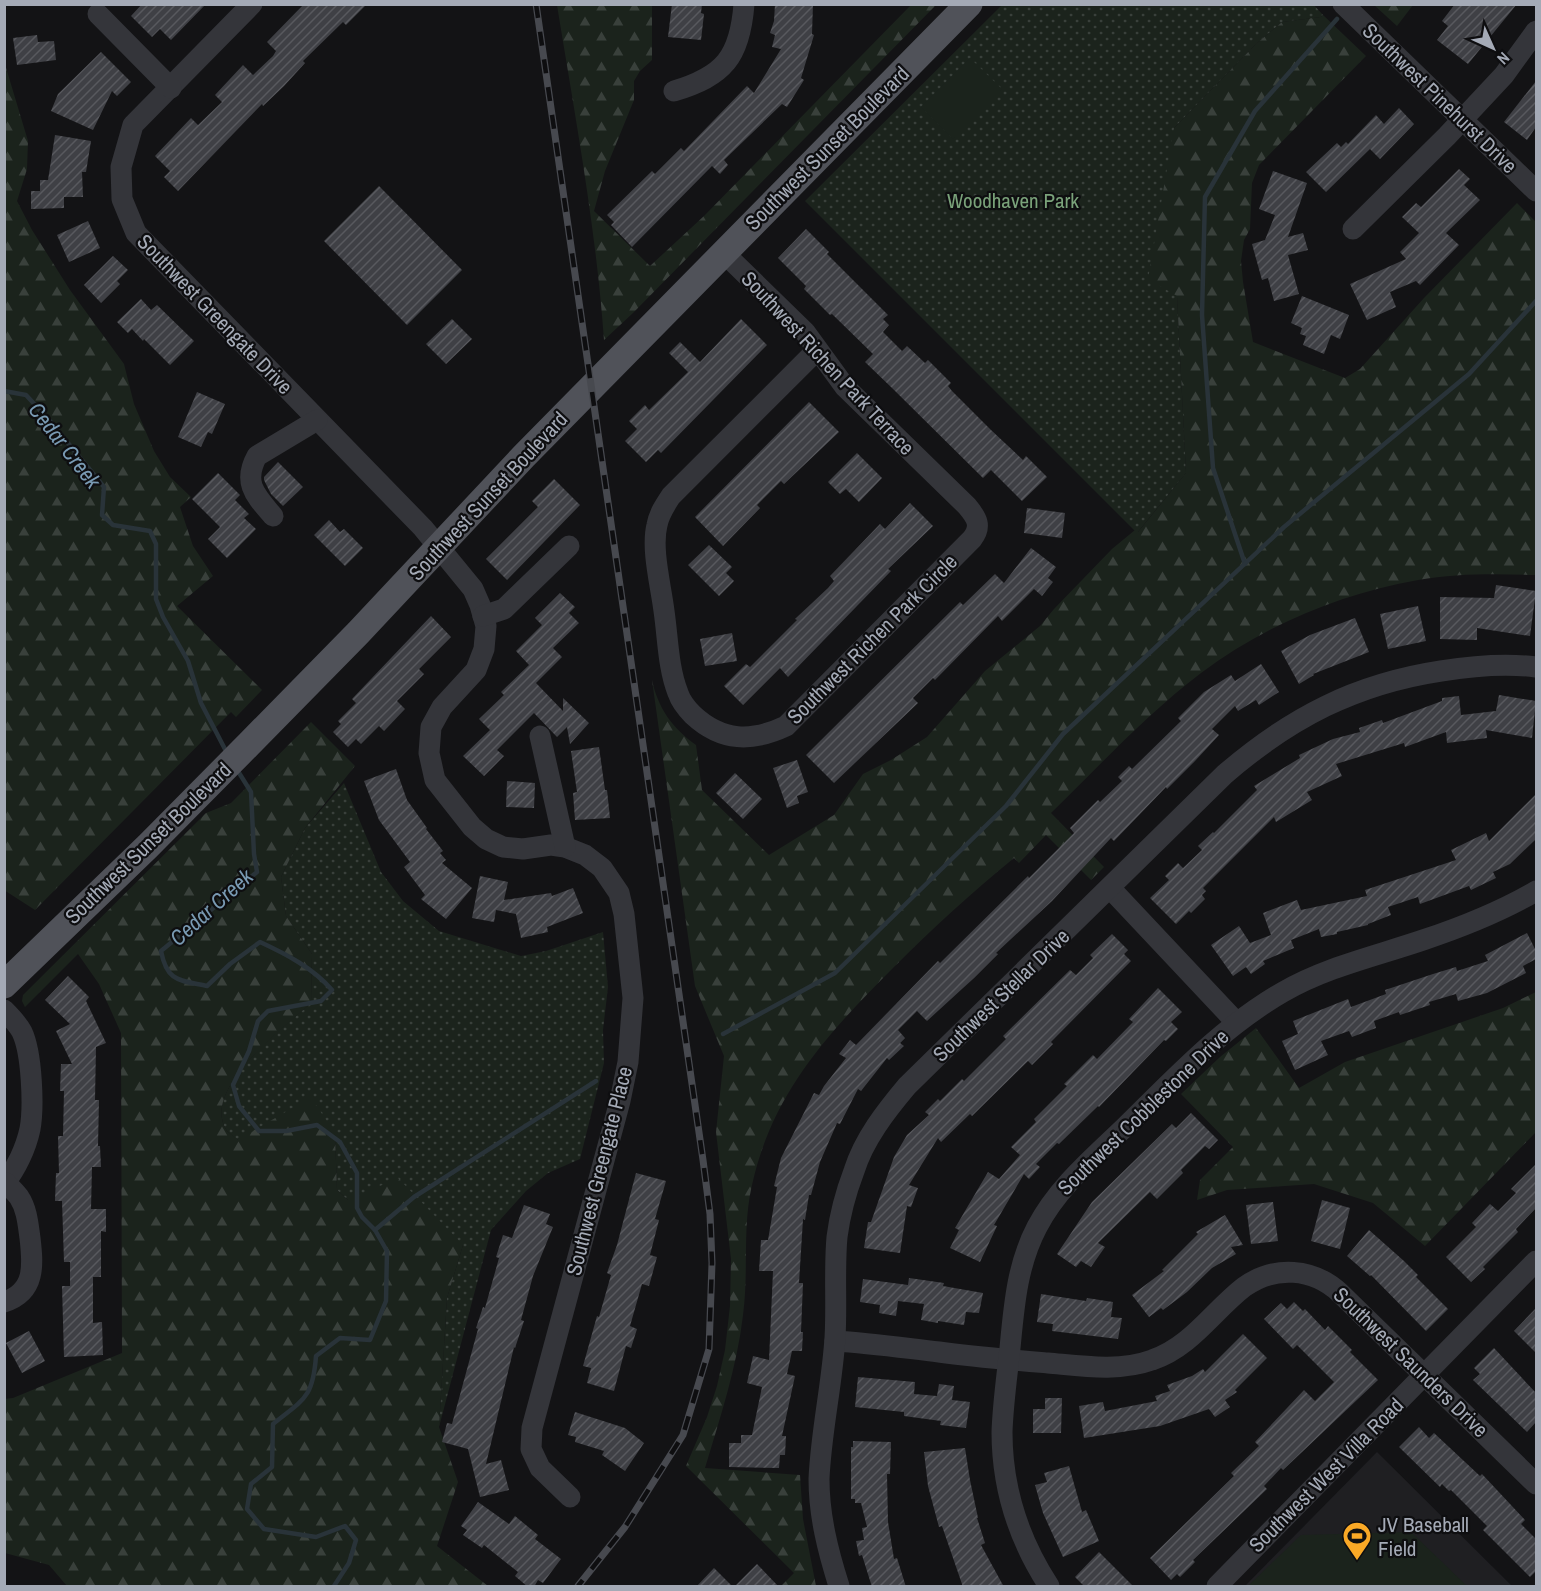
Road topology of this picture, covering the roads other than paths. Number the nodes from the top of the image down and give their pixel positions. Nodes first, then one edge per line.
1 (252, 4) edge
2 (744, 4) edge
3 (969, 4) edge
4 (1343, 4) edge
5 (98, 14) dead end
6 (1536, 31) edge
7 (171, 88) junction
8 (674, 91) dead end
9 (1463, 118) junction
10 (1536, 191) edge
11 (1353, 229) dead end
12 (724, 253) junction
13 (818, 350) junction
14 (317, 420) junction
15 (273, 516) dead end
16 (978, 526) joint
17 (569, 546) dead end
18 (438, 548) junction
19 (483, 616) junction
20 (1536, 667) edge
21 (540, 736) dead end
22 (565, 847) junction
23 (1110, 888) junction
24 (1536, 891) edge
25 (4, 985) edge
26 (4, 1011) edge
27 (1236, 1022) junction
28 (5, 1184) edge
29 (1536, 1262) edge
30 (4, 1302) edge
31 (835, 1341) junction
32 (1009, 1360) junction
33 (1425, 1375) junction
34 (1536, 1484) edge
35 (570, 1497) dead end
36 (839, 1587) edge
37 (1049, 1587) edge
38 (1217, 1587) edge

1 - 7 street, Southwest Greengate Drive
2 - 8 street
3 - 12 main road, Southwest Sunset Boulevard
4 - 9 street, Southwest Pinehurst Drive
5 - 7 street
6 - 9 street
7 - 14 street, Southwest Greengate Drive
9 - 10 street, Southwest Pinehurst Drive
9 - 11 street
12 - 13 street, Southwest Richen Park Terrace
12 - 18 main road, Southwest Sunset Boulevard
13 - 16 street, Southwest Richen Park Terrace
13 - 16 street, Southwest Richen Park Circle
14 - 15 street
14 - 18 street, Southwest Greengate Drive
17 - 19 street
18 - 19 street, Southwest Greengate Place
18 - 25 main road, Southwest Sunset Boulevard
19 - 22 street, Southwest Greengate Place
20 - 23 street, Southwest Stellar Drive
21 - 22 street
22 - 35 street, Southwest Greengate Place
23 - 27 street
23 - 31 street, Southwest Stellar Drive
24 - 27 street, Southwest Cobblestone Drive
26 - 28 street
27 - 32 street, Southwest Cobblestone Drive
28 - 30 street
29 - 33 street, Southwest West Villa Road
31 - 32 street, Southwest Saunders Drive
31 - 36 street, Southwest Stellar Drive
32 - 33 street, Southwest Saunders Drive
32 - 37 street, Southwest Cobblestone Drive
33 - 34 street, Southwest Saunders Drive
33 - 38 street, Southwest West Villa Road

